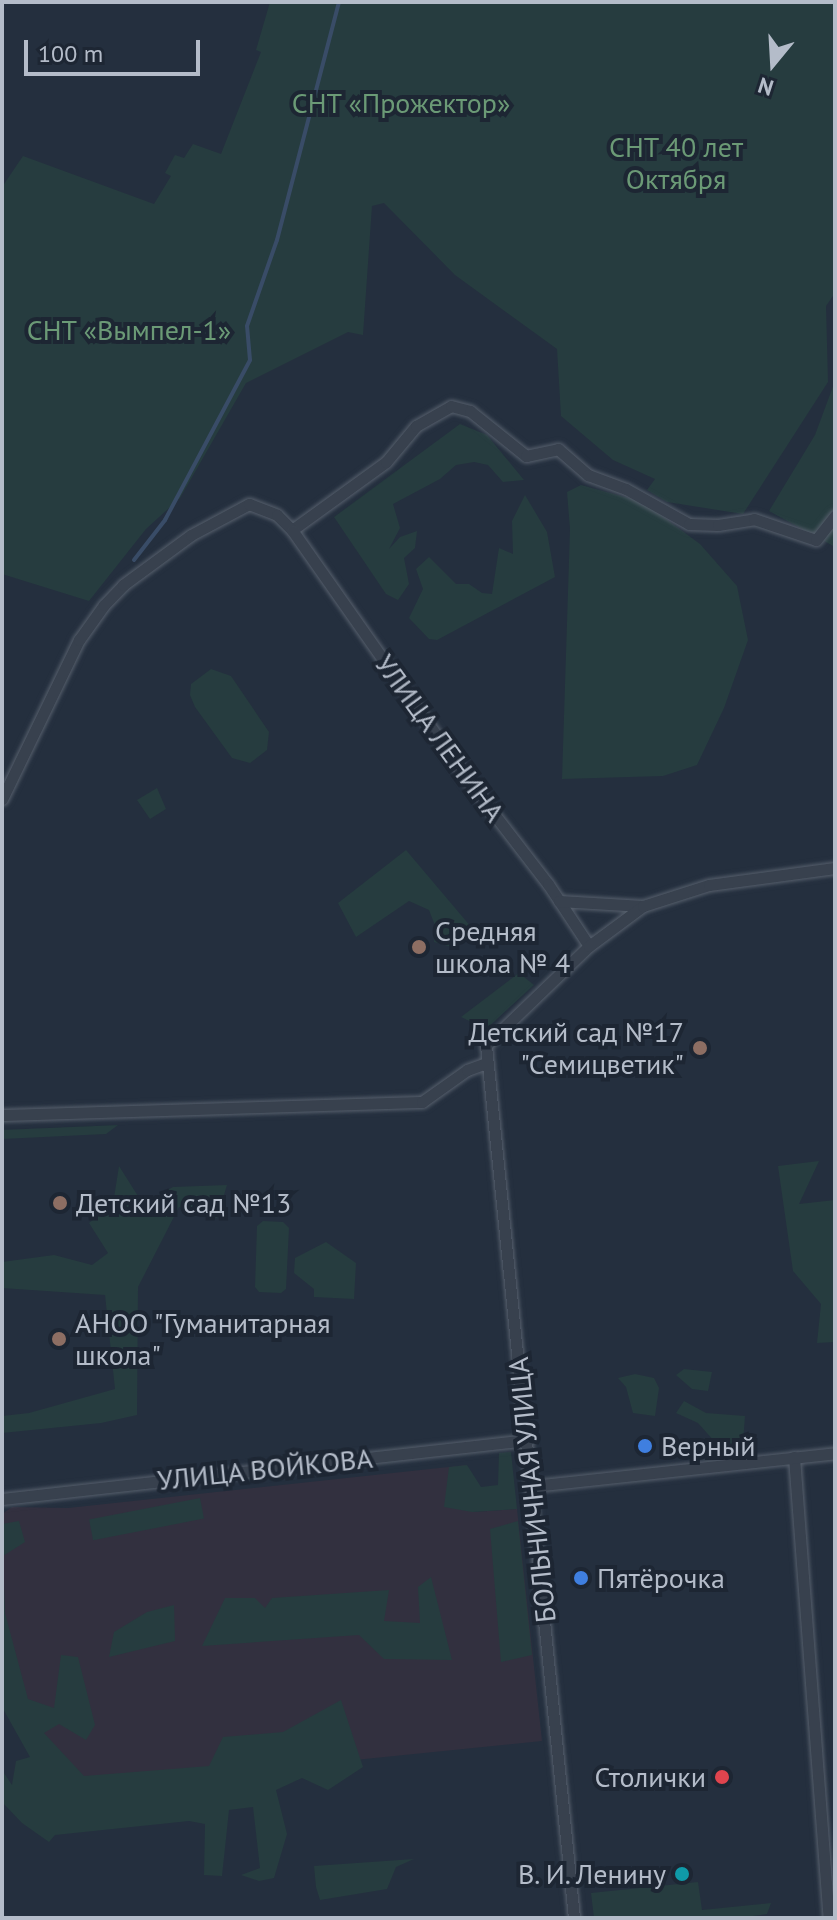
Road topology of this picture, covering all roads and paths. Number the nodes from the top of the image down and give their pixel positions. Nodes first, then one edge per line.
1 (835, 516) edge
2 (292, 530) junction
3 (2, 799) edge
4 (835, 868) edge
5 (559, 901) junction
6 (643, 906) junction
7 (589, 946) junction
8 (486, 1063) junction
9 (2, 1115) edge
10 (528, 1440) junction
11 (835, 1453) edge
12 (794, 1457) junction
13 (533, 1486) junction
14 (2, 1499) edge
15 (574, 1918) edge
16 (829, 1918) edge

1 - 2 street
2 - 3 street
2 - 5 street, УЛИЦА ЛЕНИНА
4 - 6 street
5 - 6 street
5 - 7 street, УЛИЦА ЛЕНИНА
6 - 7 street
7 - 8 street
8 - 9 street
8 - 10 street, БОЛЬНИЧНАЯ УЛИЦА
10 - 13 street, БОЛЬНИЧНАЯ УЛИЦА
10 - 14 street, УЛИЦА ВОЙКОВА
11 - 12 street
12 - 13 street
12 - 16 street
13 - 15 street, БОЛЬНИЧНАЯ УЛИЦА

